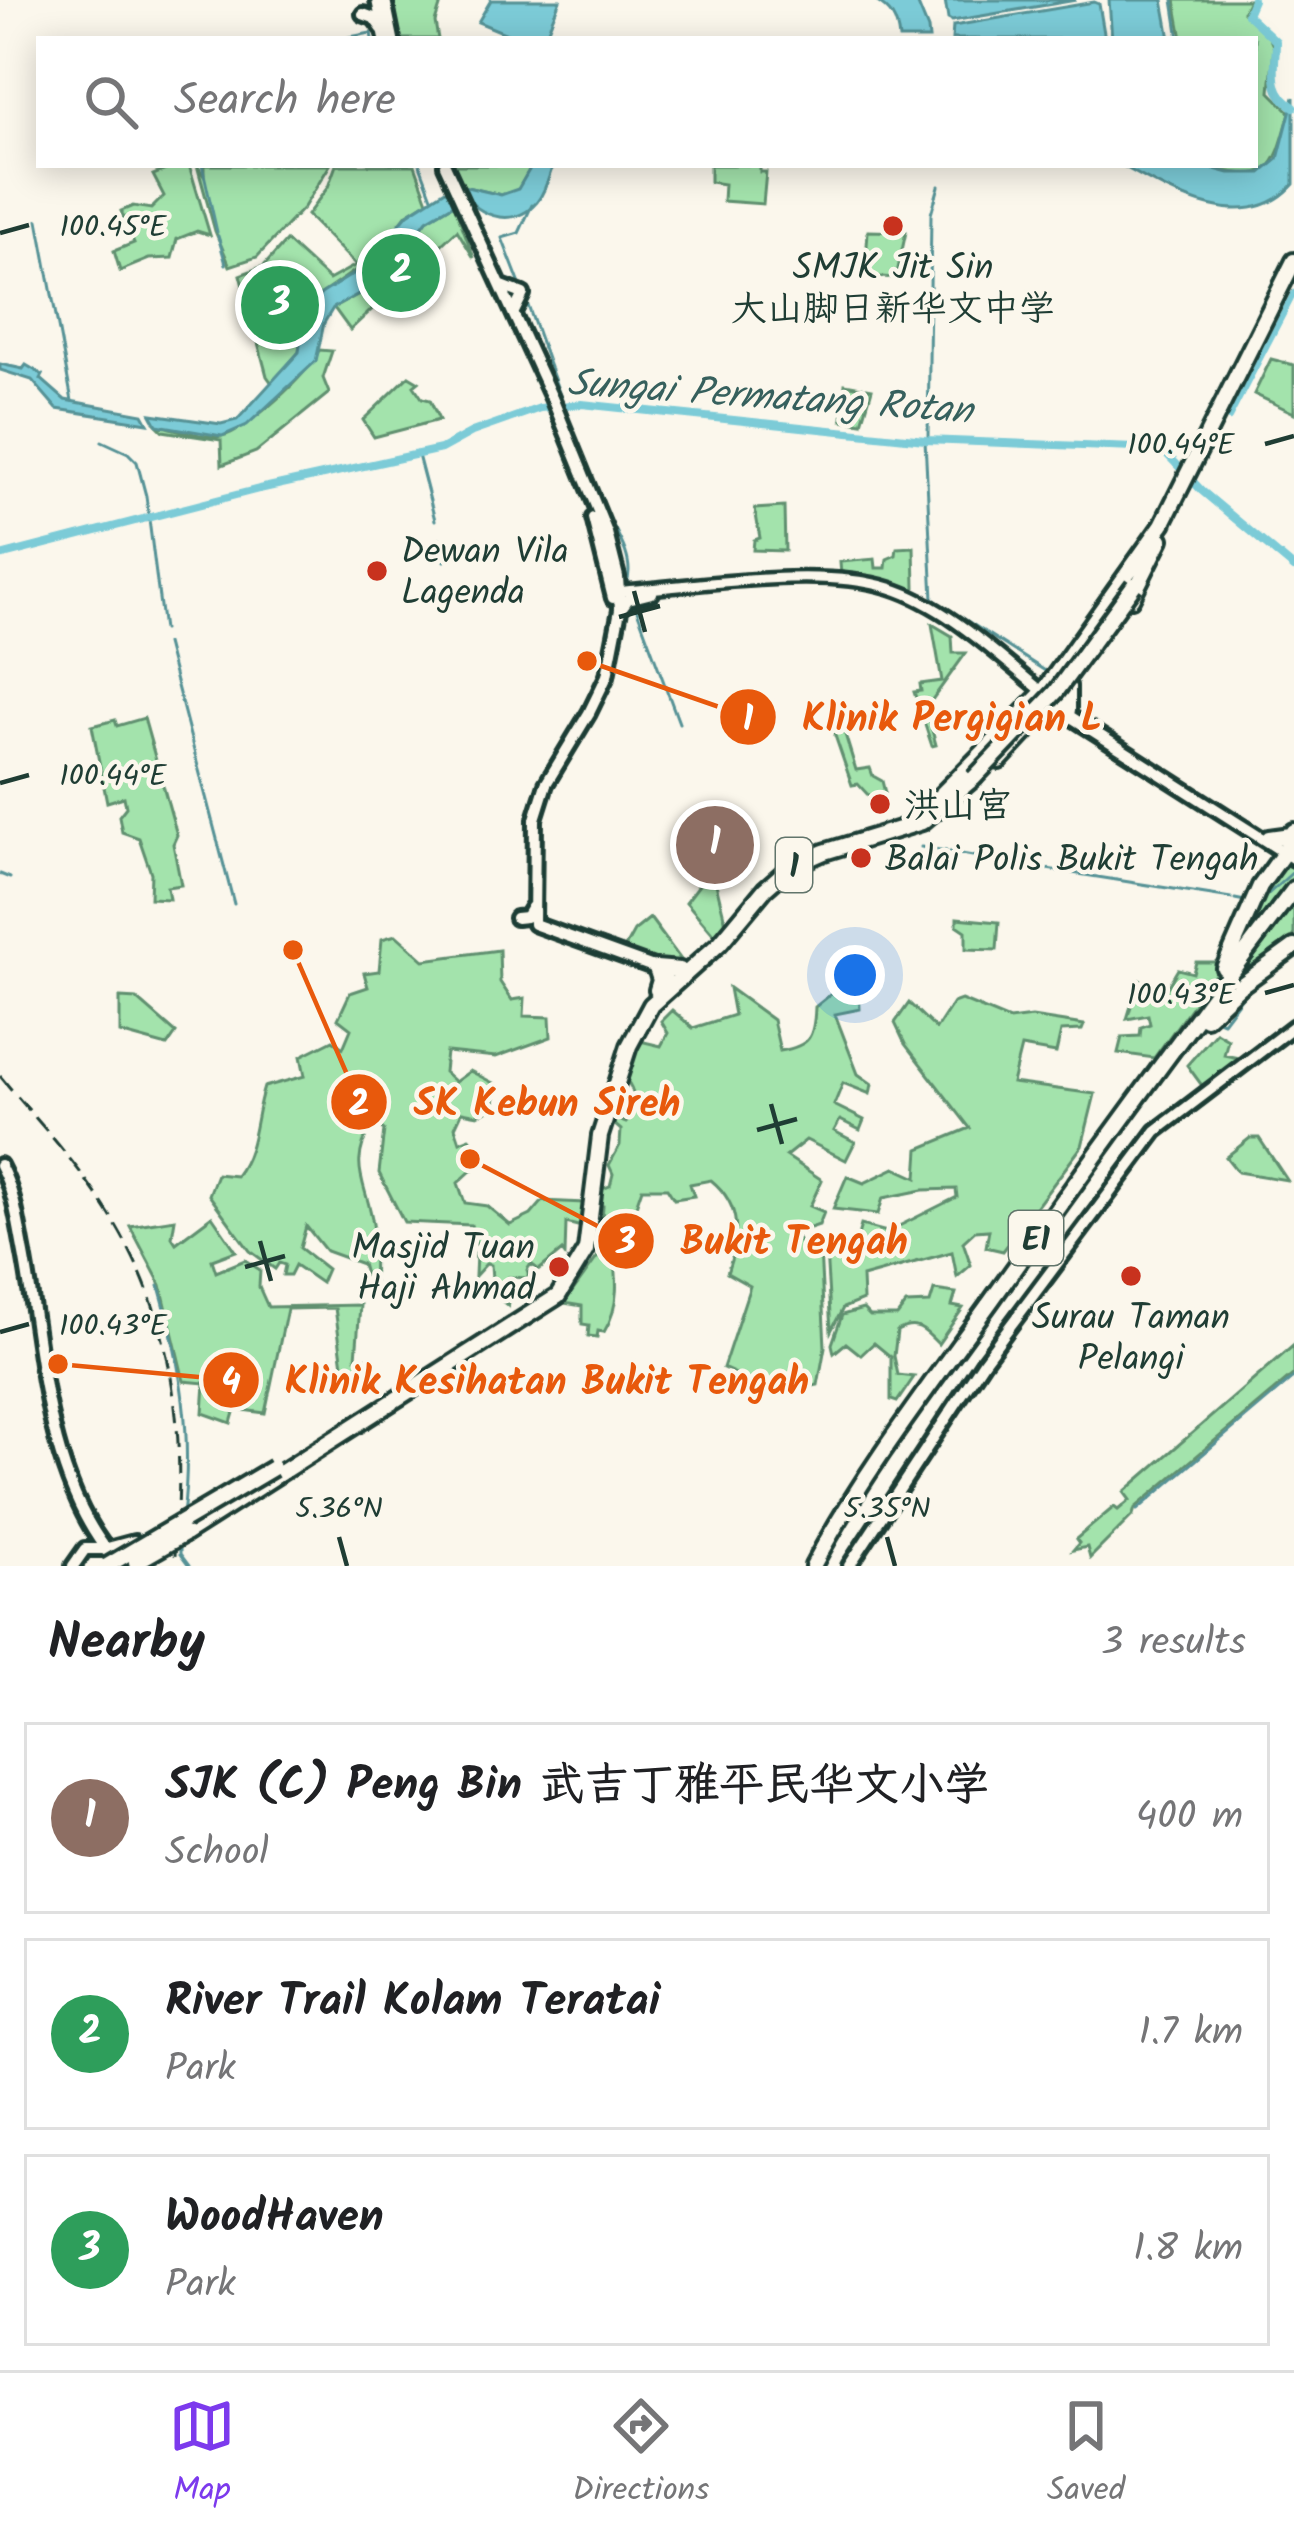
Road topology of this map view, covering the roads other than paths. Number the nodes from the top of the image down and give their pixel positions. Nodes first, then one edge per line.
1 (378, 0) edge
2 (386, 36) edge
3 (387, 36) edge
4 (443, 168) edge
5 (463, 211) junction
6 (1294, 261) edge
7 (1294, 278) edge
8 (552, 405) junction
9 (1192, 477) junction
10 (1163, 522) junction
11 (1161, 539) junction
12 (1131, 583) junction
13 (619, 593) junction
14 (652, 593) junction
15 (620, 610) junction
16 (1048, 698) junction
17 (921, 818) junction
18 (1269, 841) junction
19 (1288, 849) edge
20 (1294, 893) edge
21 (535, 905) junction
22 (524, 922) junction
23 (555, 933) junction
24 (1294, 947) edge
25 (656, 968) joint
26 (670, 981) junction
27 (1203, 1014) junction
28 (1290, 1032) edge
29 (0, 1165) edge
30 (268, 1474) junction
31 (87, 1520) junction
32 (110, 1559) edge
33 (74, 1560) edge
34 (132, 1564) edge
35 (817, 1566) edge
36 (852, 1566) edge

1 - 2 main road
1 - 3 main road
4 - 5 main road
5 - 8 main road
5 - 8 main road
6 - 9 highway, 1
7 - 9 highway, 1
8 - 13 main road
8 - 13 main road
9 - 10 highway, 1
9 - 11 highway, 1
10 - 12 highway, 1
10 - 16 highway
11 - 12 highway, 1
11 - 16 highway
12 - 17 highway, 1, bridge
13 - 14 main road
13 - 15 main road
13 - 16 main road
13 - 21 main road
14 - 15 main road
14 - 16 main road
15 - 21 main road
16 - 17 highway
16 - 18 main road
17 - 26 highway, 1
18 - 19 highway
18 - 19 highway
19 - 27 highway
20 - 27 highway, E1
21 - 22 main road
21 - 22 main road
21 - 23 main road
22 - 23 main road
23 - 25 main road
24 - 27 highway
25 - 26 highway
26 - 30 highway, 1
26 - 30 highway, 1
27 - 35 highway, E1
28 - 36 main road
28 - 36 main road
29 - 31 main road
30 - 32 highway, 1, bridge
30 - 32 highway, bridge
30 - 34 highway, bridge
31 - 32 main road
31 - 33 main road
32 - 33 main road

